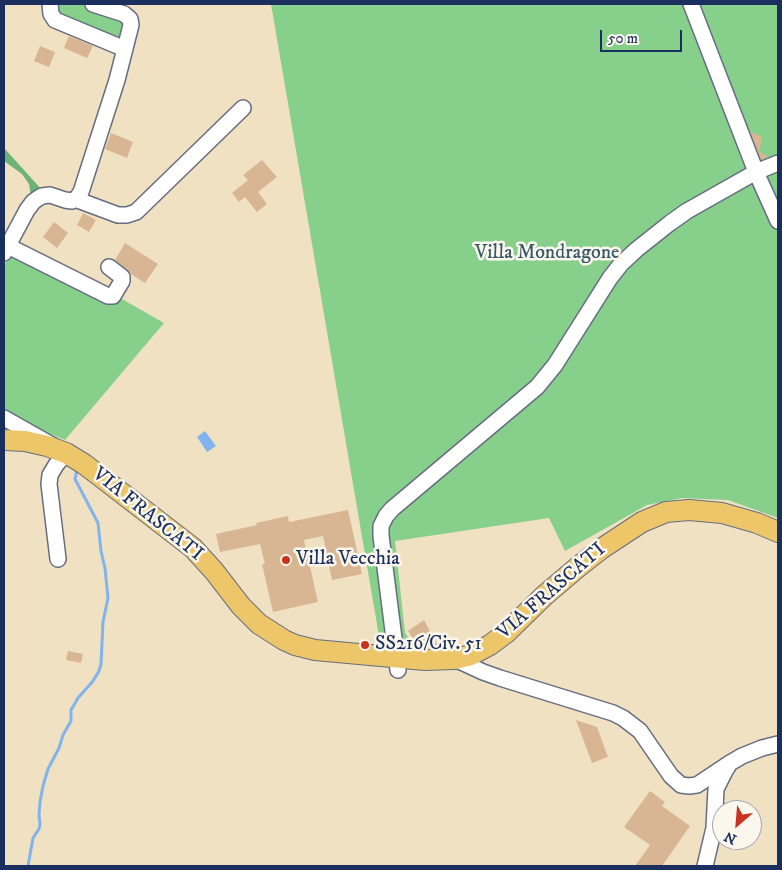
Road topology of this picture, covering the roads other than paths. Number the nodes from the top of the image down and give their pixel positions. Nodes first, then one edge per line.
1 (50, 4) edge
2 (93, 4) edge
3 (691, 4) edge
4 (125, 49) junction
5 (243, 108) dead end
6 (778, 163) edge
7 (756, 172) junction
8 (75, 199) junction
9 (778, 221) edge
10 (6, 249) edge
11 (109, 267) dead end
12 (4, 418) edge
13 (4, 440) edge
14 (66, 453) junction
15 (778, 532) edge
16 (58, 559) dead end
17 (455, 659) junction
18 (398, 664) junction
19 (778, 744) edge
20 (730, 763) junction
21 (704, 866) edge

1 - 4 street
2 - 4 street
3 - 7 street
4 - 8 street
5 - 8 street
6 - 7 street
7 - 9 street
7 - 18 street
8 - 10 street
10 - 11 street
12 - 14 street
13 - 14 main road, VIA FRASCATI
14 - 16 street
14 - 18 main road, VIA FRASCATI
15 - 17 main road, VIA FRASCATI
17 - 18 main road, VIA FRASCATI
17 - 20 street
19 - 20 street
20 - 21 street

